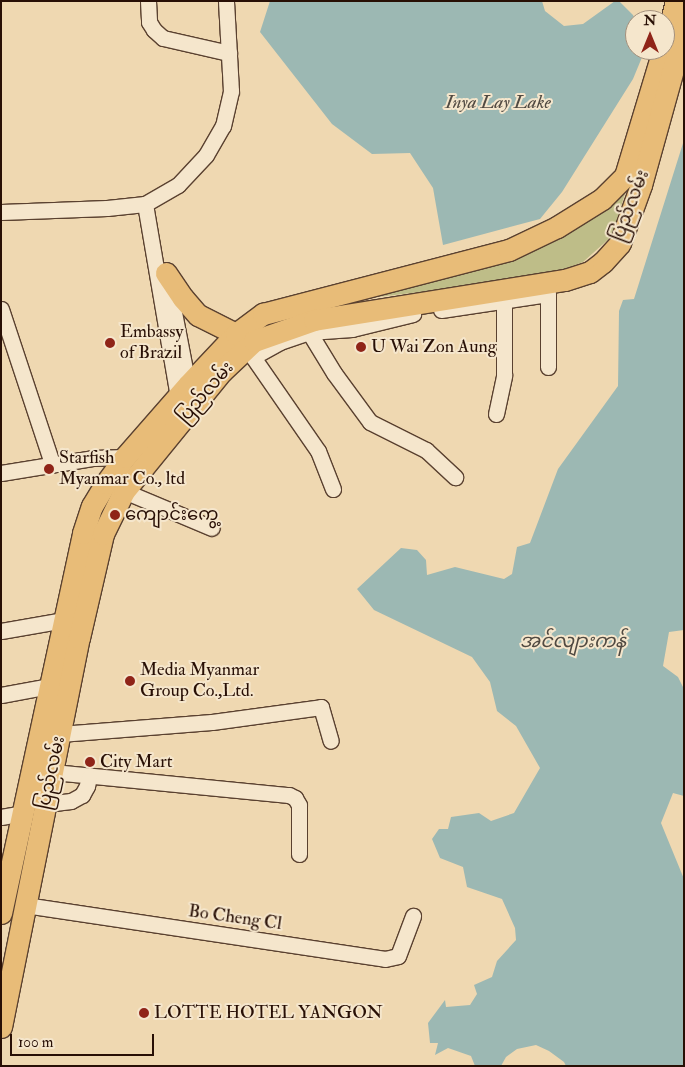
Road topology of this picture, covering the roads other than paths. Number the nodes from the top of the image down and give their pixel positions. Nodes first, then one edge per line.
1 (148, 1) edge
2 (226, 1) edge
3 (676, 1) edge
4 (675, 34) edge
5 (229, 54) junction
6 (660, 60) edge
7 (669, 60) edge
8 (150, 202) junction
9 (1, 212) edge
10 (166, 273) junction
11 (500, 296) junction
12 (1, 309) edge
13 (308, 332) junction
14 (236, 334) junction
15 (548, 367) dead end
16 (189, 393) junction
17 (496, 414) dead end
18 (125, 457) junction
19 (52, 463) junction
20 (1, 472) edge
21 (455, 477) dead end
22 (333, 489) dead end
23 (124, 491) junction
24 (212, 528) dead end
25 (64, 620) junction
26 (1, 631) edge
27 (50, 686) junction
28 (1, 695) edge
29 (50, 732) junction
30 (331, 741) dead end
31 (53, 772) junction
32 (89, 777) junction
33 (37, 811) junction
34 (1, 817) edge
35 (299, 854) dead end
36 (25, 905) junction
37 (1, 913) edge
38 (413, 916) dead end
39 (1, 1027) edge

1 - 5 street
2 - 5 street
3 - 4 highway, ပြည်လမ်း
5 - 8 street
6 - 14 highway, ပြည်လမ်း
7 - 11 highway, ပြည်လမ်း
8 - 9 street
8 - 10 street
8 - 16 street
10 - 14 highway
10 - 16 street
11 - 13 street
11 - 15 street
11 - 16 highway, ပြည်လမ်း
11 - 17 street
12 - 19 street
13 - 21 street
13 - 22 street
14 - 16 highway, ပြည်လမ်း
16 - 18 highway, ပြည်လမ်း
16 - 23 highway, ပြည်လမ်း
18 - 19 street
18 - 25 highway, ပြည်လမ်း
19 - 20 street
23 - 24 street
23 - 29 highway, ပြည်လမ်း
25 - 26 street
25 - 27 highway, ပြည်လမ်း
27 - 28 street
27 - 29 highway, ပြည်လမ်း
29 - 30 street
29 - 31 highway, ပြည်လမ်း
29 - 33 highway, ပြည်လမ်း
31 - 32 street
31 - 33 highway, ပြည်လမ်း
32 - 33 street
32 - 35 street
33 - 34 street
33 - 36 highway, ပြည်လမ်း
33 - 37 highway, ပြည်လမ်း
36 - 38 street, Bo Cheng Cl
36 - 39 highway, ပြည်လမ်း

